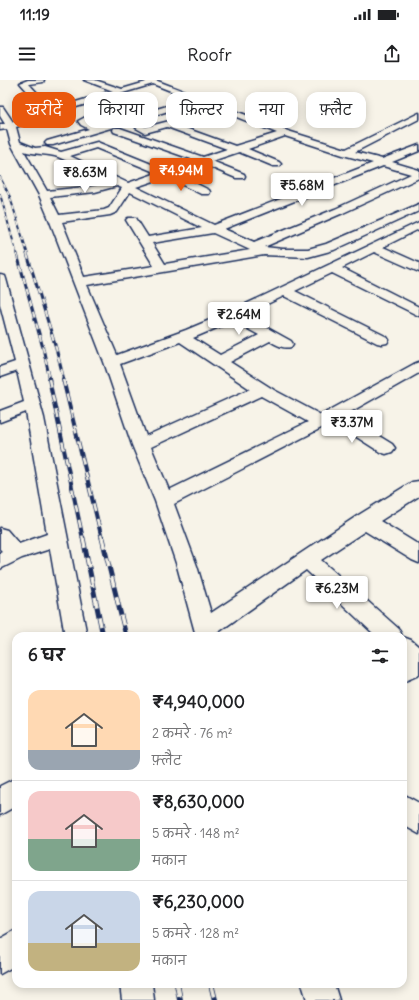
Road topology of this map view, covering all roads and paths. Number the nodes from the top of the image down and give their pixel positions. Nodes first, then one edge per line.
1 (40, 80) edge
2 (88, 80) edge
3 (150, 81) edge
4 (120, 91) junction
5 (32, 92) edge
6 (178, 92) edge
7 (76, 104) edge
8 (0, 109) edge
9 (166, 110) edge
10 (237, 115) edge
11 (419, 116) edge
12 (6, 126) edge
13 (95, 128) edge
14 (126, 128) edge
15 (140, 128) edge
16 (152, 128) edge
17 (178, 128) edge
18 (99, 130) junction
19 (117, 130) junction
20 (285, 133) junction
21 (16, 144) junction
22 (47, 147) junction
23 (419, 148) edge
24 (237, 149) junction
25 (346, 152) junction
26 (61, 155) junction
27 (202, 160) junction
28 (276, 164) dead end
29 (382, 164) junction
30 (84, 166) junction
31 (166, 173) junction
32 (419, 174) edge
33 (240, 176) dead end
34 (124, 184) junction
35 (95, 189) junction
36 (205, 192) dead end
37 (44, 195) junction
38 (419, 206) edge
39 (106, 213) junction
40 (55, 219) junction
41 (132, 220) dead end
42 (419, 225) edge
43 (214, 229) junction
44 (144, 241) junction
45 (373, 248) junction
46 (258, 249) junction
47 (161, 267) junction
48 (331, 268) junction
49 (419, 268) edge
50 (0, 279) edge
51 (79, 282) junction
52 (284, 291) junction
53 (419, 312) edge
54 (231, 314) junction
55 (6, 321) edge
56 (271, 335) junction
57 (182, 337) junction
58 (382, 340) dead end
59 (286, 344) dead end
60 (220, 361) junction
61 (112, 362) junction
62 (23, 364) junction
63 (419, 367) edge
64 (0, 372) edge
65 (262, 389) junction
66 (33, 404) junction
67 (0, 417) edge
68 (327, 419) junction
69 (141, 445) junction
70 (386, 448) dead end
71 (419, 486) edge
72 (164, 501) junction
73 (364, 521) junction
74 (0, 535) edge
75 (58, 538) junction
76 (419, 555) edge
77 (7, 557) edge
78 (307, 559) junction
79 (75, 632) edge
80 (206, 632) edge
81 (207, 632) edge
82 (387, 632) edge
83 (407, 651) edge
84 (419, 662) edge
85 (407, 670) edge
86 (12, 794) edge
87 (0, 801) edge
88 (407, 811) edge
89 (419, 820) edge
90 (12, 949) edge
91 (0, 958) edge
92 (136, 988) edge
93 (319, 988) edge
94 (138, 1000) edge
95 (323, 1000) edge

1 - 5 street
2 - 4 street
3 - 4 street
3 - 6 street
4 - 7 street
8 - 12 street
9 - 18 street
10 - 20 street
11 - 25 street
12 - 21 street
13 - 18 street
14 - 19 street
15 - 16 street
17 - 24 street
18 - 22 street
19 - 22 street
19 - 27 street
20 - 24 street
20 - 25 street
21 - 22 street
21 - 37 street
22 - 26 street
23 - 29 street
24 - 27 street
24 - 28 street
25 - 29 street
26 - 30 street
26 - 31 street
27 - 31 street
27 - 33 street
29 - 32 street
29 - 43 street
30 - 34 street
30 - 35 street
31 - 34 street
31 - 36 street
32 - 46 street
34 - 35 street
34 - 39 street
34 - 43 street
35 - 37 street
35 - 39 street
37 - 40 street
38 - 46 street
39 - 40 street
40 - 51 street
41 - 44 street
42 - 45 street
43 - 44 street
43 - 46 street
44 - 47 street
45 - 48 street
45 - 49 street
46 - 47 street
47 - 51 street
48 - 52 street
48 - 53 street
50 - 55 street
51 - 61 street
52 - 54 street
52 - 58 street
54 - 56 street
54 - 57 street
55 - 62 street
56 - 59 street
56 - 60 street
57 - 60 street
57 - 61 street
60 - 65 street
61 - 69 street
62 - 64 street
62 - 66 street
63 - 68 street
65 - 68 street
65 - 69 street
66 - 67 street
66 - 75 street
68 - 70 street
68 - 72 street
69 - 72 street
71 - 73 street
72 - 80 street
73 - 76 street
73 - 78 street
74 - 77 street
75 - 77 street
75 - 79 street
78 - 81 street
78 - 82 street
83 - 84 street
84 - 85 street
86 - 87 street
88 - 89 street
90 - 91 street
92 - 94 street
93 - 95 street

